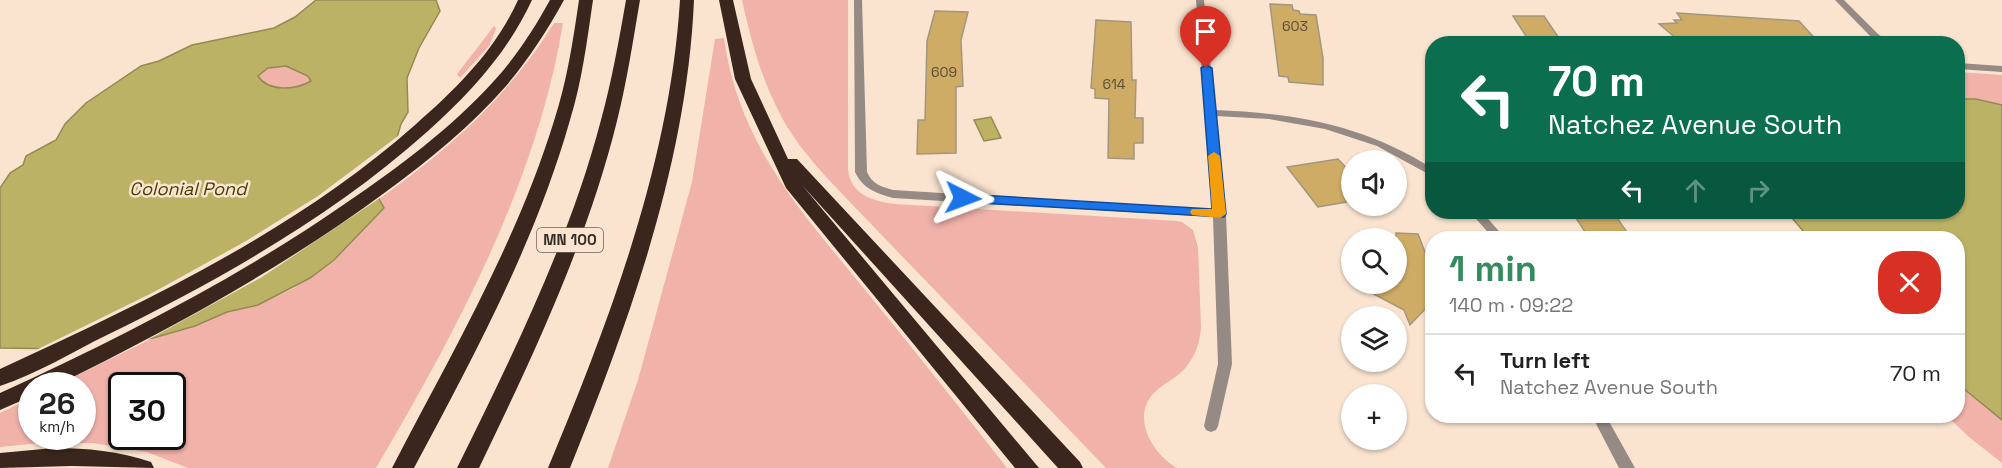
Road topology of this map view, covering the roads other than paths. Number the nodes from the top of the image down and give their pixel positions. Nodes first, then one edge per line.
1 (525, 0) edge
2 (557, 0) edge
3 (586, 0) edge
4 (687, 0) edge
5 (726, 0) edge
6 (858, 0) edge
7 (1200, 0) edge
8 (1839, 0) edge
9 (630, 5) edge
10 (1875, 36) edge
11 (1965, 66) edge
12 (2002, 69) edge
13 (1210, 113) junction
14 (769, 137) junction
15 (1425, 168) edge
16 (1220, 214) junction
17 (1482, 219) edge
18 (1493, 231) edge
19 (61, 372) edge
20 (0, 378) edge
21 (18, 393) edge
22 (0, 402) edge
23 (1603, 423) edge
24 (1211, 426) dead end
25 (0, 462) edge
26 (143, 468) edge
27 (404, 468) edge
28 (468, 468) edge
29 (559, 468) edge
30 (1028, 468) edge
31 (1072, 468) edge
32 (1627, 468) edge

1 - 20 highway
2 - 19 highway
3 - 27 highway
4 - 29 highway
5 - 14 highway
6 - 16 street
7 - 13 street
8 - 10 street
9 - 28 highway, MN 100
11 - 12 street
13 - 15 street
13 - 16 street
14 - 30 highway
14 - 31 highway
16 - 24 street
17 - 18 street
21 - 22 highway
23 - 32 street
25 - 26 highway

